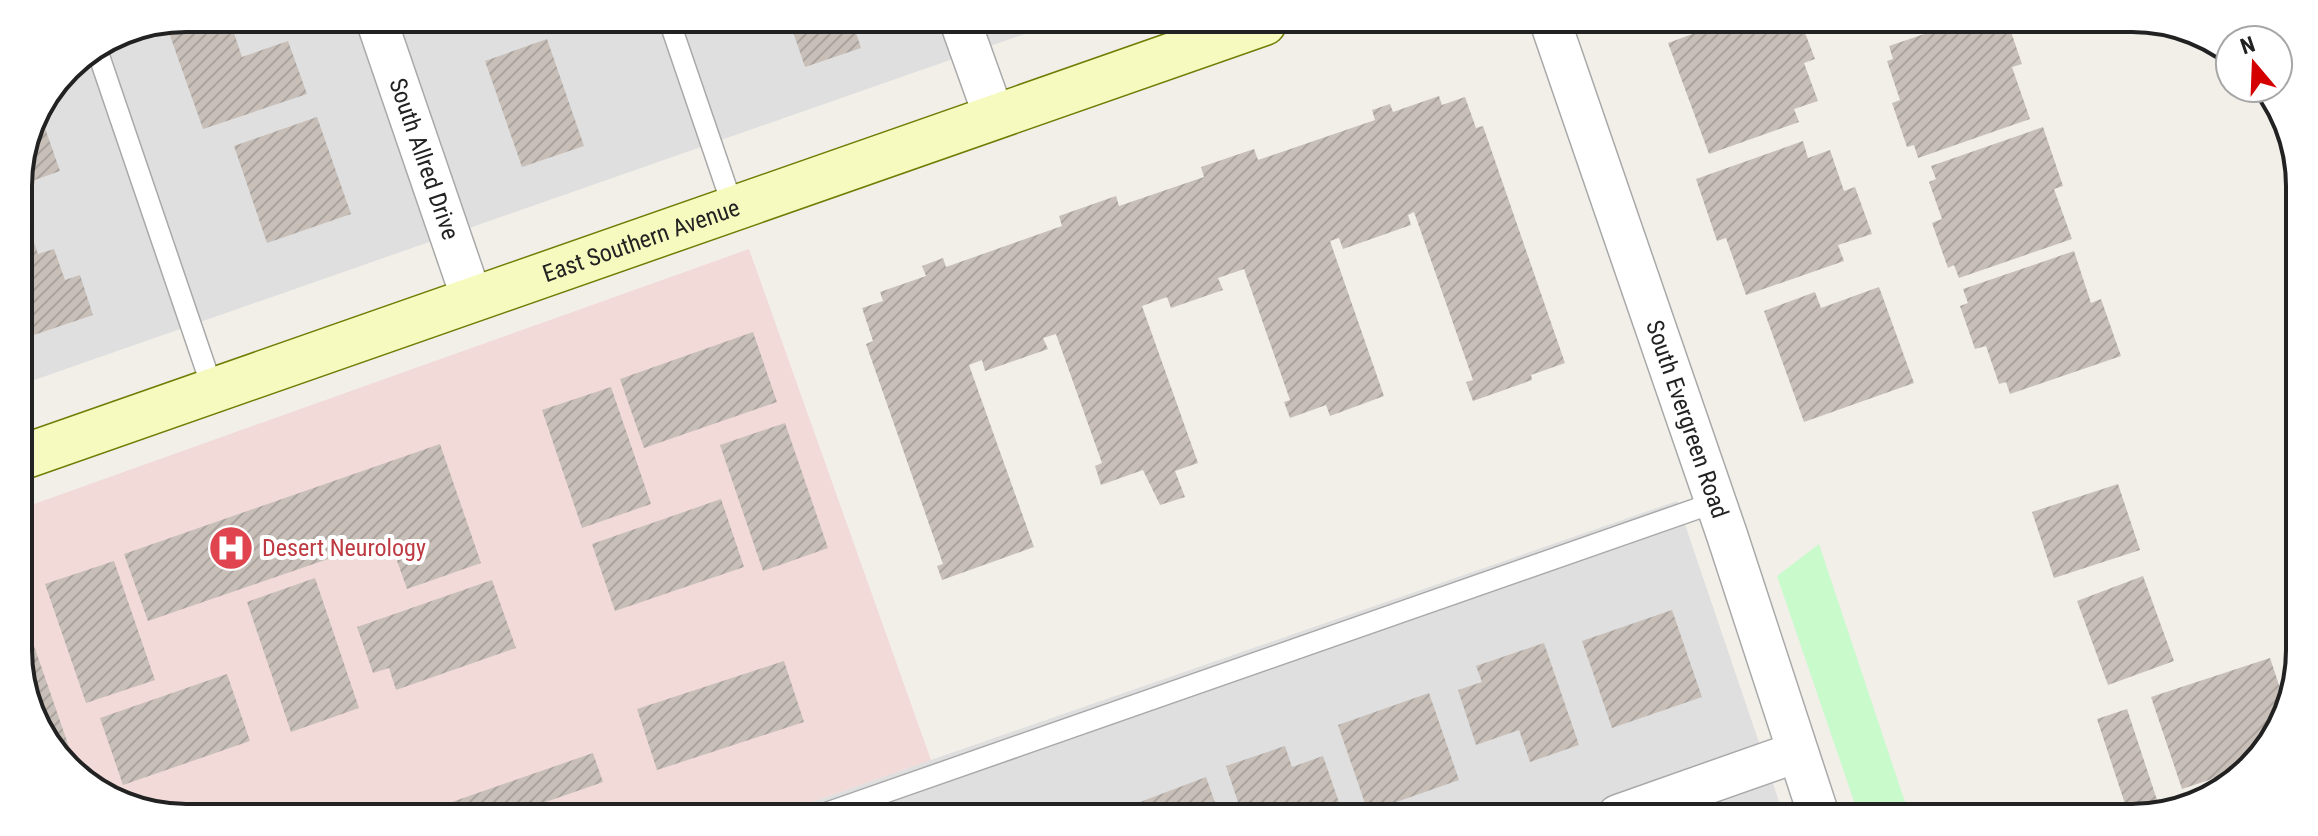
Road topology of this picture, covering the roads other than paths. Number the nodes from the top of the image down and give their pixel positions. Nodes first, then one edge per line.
1 (380, 32) edge
2 (673, 32) edge
3 (964, 32) edge
4 (1235, 32) edge
5 (1554, 32) edge
6 (100, 59) edge
7 (994, 116) junction
8 (733, 207) junction
9 (472, 299) junction
10 (213, 390) junction
11 (32, 454) edge
12 (1716, 502) junction
13 (1797, 752) junction
14 (852, 804) edge
15 (1649, 804) edge
16 (1815, 804) edge

1 - 9 street, South Allred Drive
2 - 8 lane
3 - 7 street
4 - 7 main road, East Southern Avenue
5 - 12 street, South Evergreen Road
6 - 10 lane
7 - 8 main road, East Southern Avenue
8 - 9 main road, East Southern Avenue
9 - 10 main road, East Southern Avenue
10 - 11 main road, East Southern Avenue
12 - 13 street, South Evergreen Road
12 - 14 lane
13 - 15 street
13 - 16 street, South Evergreen Road

